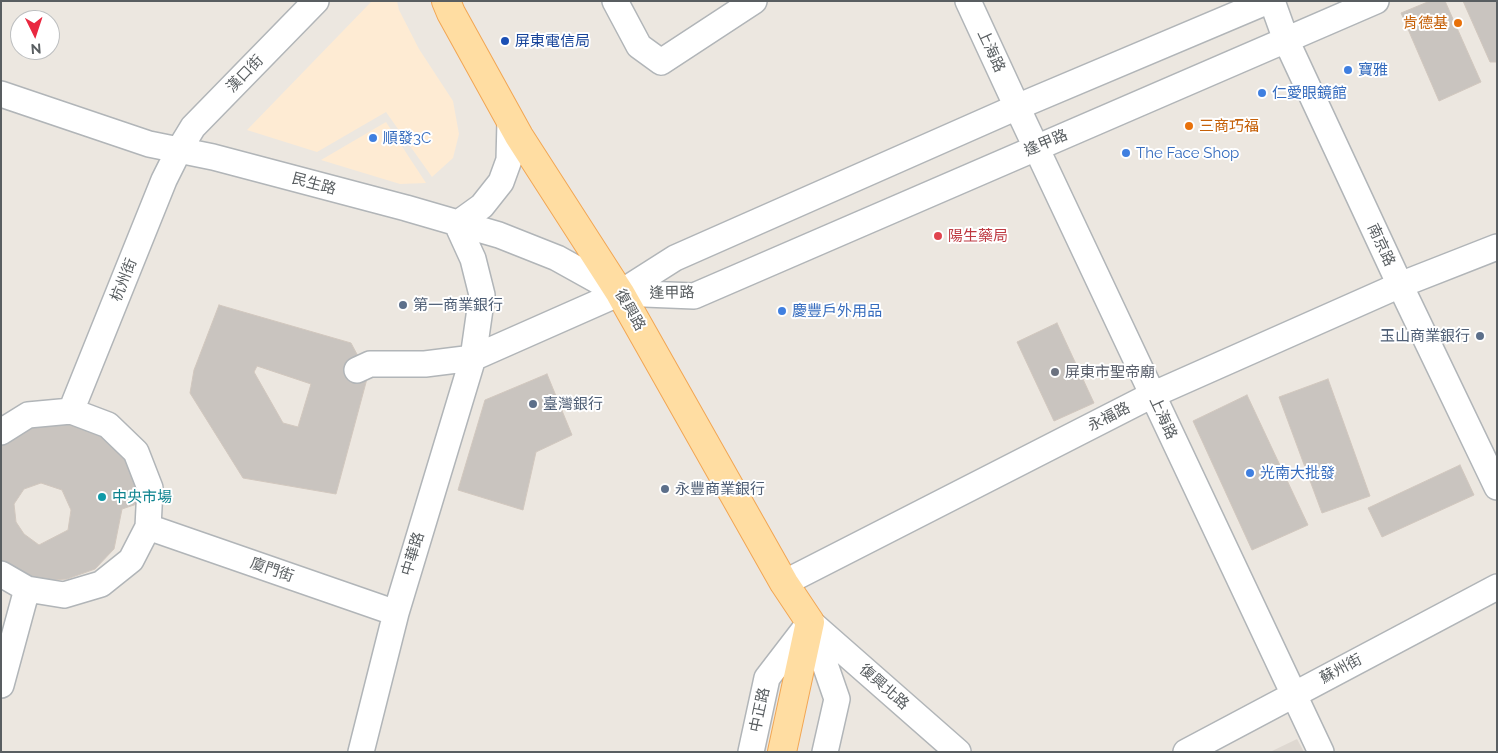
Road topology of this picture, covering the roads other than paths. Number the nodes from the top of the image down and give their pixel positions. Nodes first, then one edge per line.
1 (316, 1) edge
2 (446, 1) edge
3 (615, 1) edge
4 (754, 1) edge
5 (968, 1) edge
6 (1270, 1) edge
7 (1376, 1) edge
8 (1286, 40) junction
9 (1, 94) edge
10 (1017, 107) junction
11 (510, 121) junction
12 (1036, 148) junction
13 (179, 150) junction
14 (457, 224) junction
15 (1497, 247) edge
16 (1400, 285) junction
17 (620, 293) junction
18 (473, 358) junction
19 (357, 370) dead end
20 (1152, 395) junction
21 (72, 411) junction
22 (1, 432) edge
23 (1497, 486) edge
24 (148, 527) junction
25 (1, 574) edge
26 (784, 583) junction
27 (1497, 587) edge
28 (26, 589) junction
29 (396, 613) junction
30 (810, 622) junction
31 (1, 685) edge
32 (1294, 694) junction
33 (361, 752) edge
34 (751, 752) edge
35 (782, 752) edge
36 (826, 752) edge
37 (958, 752) edge
38 (1186, 752) edge
39 (1321, 752) edge

1 - 13 street, 漢口街
2 - 11 main road, 復興路
3 - 4 street
5 - 10 street, 上海路
6 - 8 street, 南京路
6 - 10 street, 逢甲路
7 - 8 street, 逢甲路
8 - 12 street, 逢甲路
8 - 16 street, 南京路
9 - 13 street, 民生路
10 - 12 street, 上海路
10 - 17 street, 逢甲路
11 - 14 street
11 - 17 main road, 復興路
12 - 17 street, 逢甲路
12 - 20 street, 上海路
13 - 14 street, 民生路
13 - 21 street, 杭州街
14 - 17 street, 民生路
14 - 18 street, 中華路
15 - 16 street, 永福路
16 - 20 street, 永福路
16 - 23 street, 南京路
17 - 18 street
17 - 26 main road, 復興路
18 - 19 street
18 - 29 street, 中華路
20 - 26 street, 永福路
20 - 32 street, 上海路
21 - 22 street
21 - 24 street
24 - 28 street
24 - 29 street, 廈門街
25 - 28 street
26 - 30 main road, 復興路
27 - 32 street, 蘇州街
28 - 31 street
29 - 33 street, 中華路
30 - 34 street, 中正路
30 - 35 main road, 中正路
30 - 36 street
30 - 37 street, 復興北路
32 - 38 street, 蘇州街
32 - 39 street, 上海路

